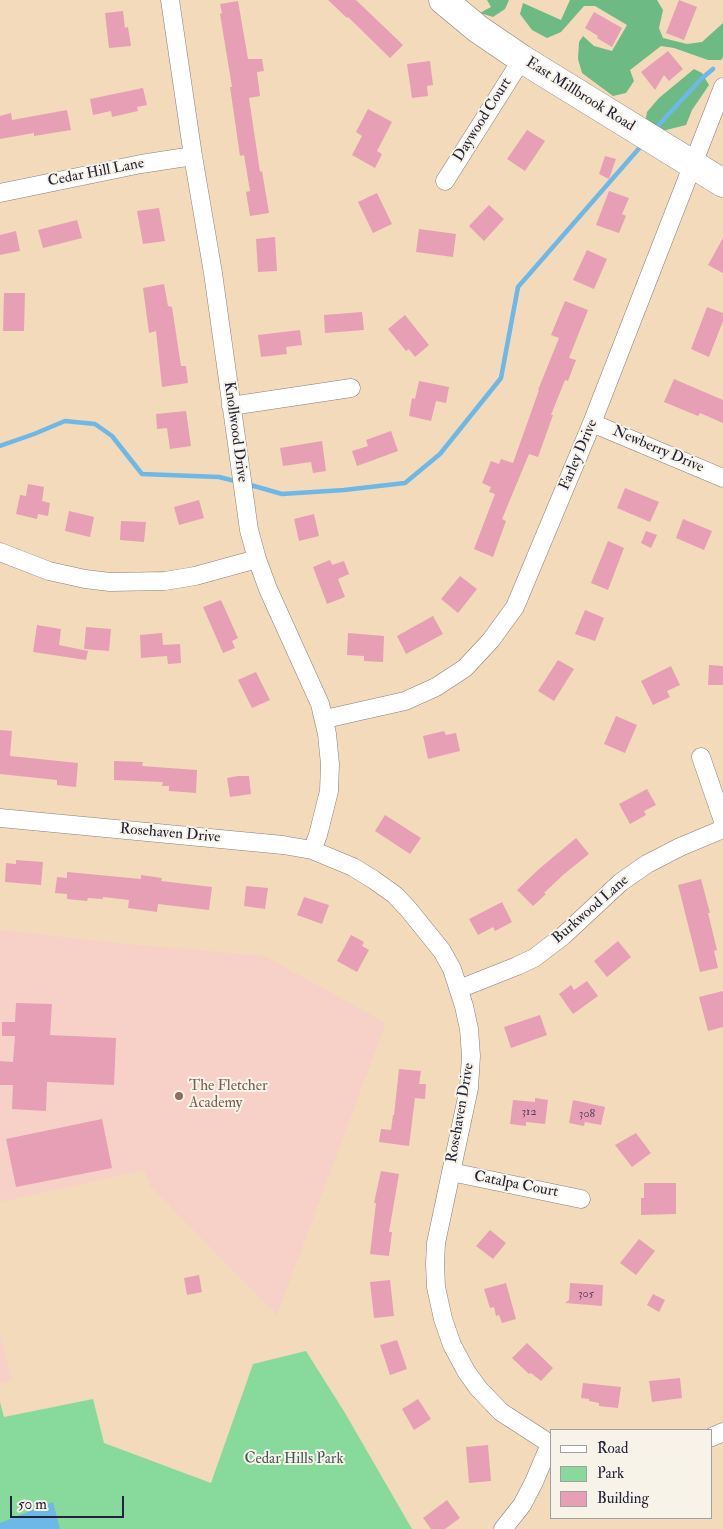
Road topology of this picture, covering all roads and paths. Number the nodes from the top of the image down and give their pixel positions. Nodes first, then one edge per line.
1 (170, 0) edge
2 (442, 0) edge
3 (522, 59) junction
4 (723, 87) edge
5 (193, 156) junction
6 (692, 164) junction
7 (445, 181) dead end
8 (723, 183) edge
9 (0, 193) edge
10 (351, 388) dead end
11 (231, 406) junction
12 (592, 422) junction
13 (723, 478) edge
14 (0, 552) edge
15 (257, 559) junction
16 (324, 719) junction
17 (701, 757) dead end
18 (0, 818) edge
19 (723, 821) edge
20 (723, 829) edge
21 (312, 850) junction
22 (459, 989) junction
23 (451, 1172) junction
24 (581, 1199) dead end
25 (550, 1443) edge
26 (550, 1446) edge
27 (503, 1529) edge

1 - 5 street, Knollwood Drive
2 - 3 main road, East Millbrook Road
3 - 6 main road, East Millbrook Road
3 - 7 street, Daywood Court
4 - 6 street, Farley Drive
5 - 9 street, Cedar Hill Lane
5 - 11 street, Knollwood Drive
6 - 8 main road, East Millbrook Road
6 - 12 street, Farley Drive
10 - 11 street
11 - 15 street, Knollwood Drive
12 - 13 street, Newberry Drive
12 - 16 street, Farley Drive
14 - 15 street
15 - 16 street, Knollwood Drive
16 - 21 street, Knollwood Drive
17 - 19 street
18 - 21 street, Rosehaven Drive
20 - 22 street, Burkwood Lane
21 - 22 street, Rosehaven Drive
22 - 23 street, Rosehaven Drive
23 - 24 street, Catalpa Court
23 - 25 street, Rosehaven Drive
26 - 27 street

